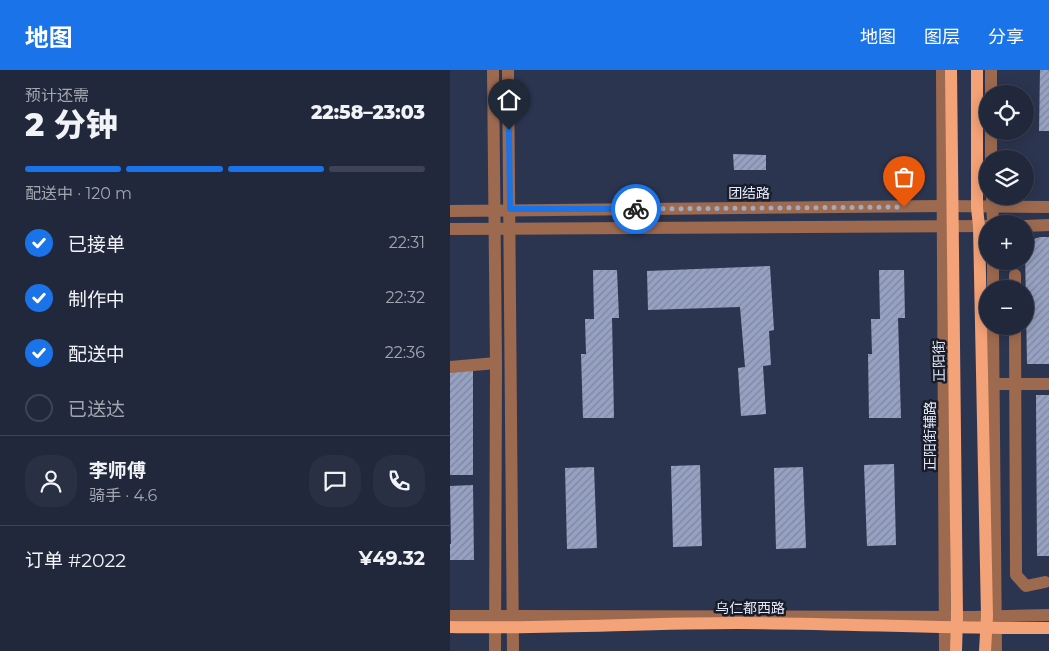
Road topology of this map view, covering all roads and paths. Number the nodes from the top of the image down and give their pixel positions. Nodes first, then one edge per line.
1 (493, 70) edge
2 (508, 70) edge
3 (942, 70) edge
4 (951, 70) edge
5 (977, 70) edge
6 (991, 70) edge
7 (991, 85) edge
8 (984, 205) edge
9 (1026, 205) edge
10 (948, 206) junction
11 (1049, 207) edge
12 (977, 208) junction
13 (510, 209) junction
14 (493, 210) junction
15 (450, 211) edge
16 (979, 215) edge
17 (1049, 225) edge
18 (948, 226) junction
19 (979, 226) edge
20 (1034, 226) edge
21 (494, 228) junction
22 (510, 228) junction
23 (450, 229) edge
24 (984, 270) edge
25 (1015, 275) dead end
26 (1015, 280) edge
27 (993, 335) edge
28 (1015, 335) edge
29 (496, 363) junction
30 (450, 367) edge
31 (994, 384) junction
32 (1015, 384) junction
33 (1049, 384) edge
34 (1045, 582) dead end
35 (1049, 615) edge
36 (450, 616) edge
37 (495, 622) junction
38 (513, 622) junction
39 (951, 622) junction
40 (991, 622) junction
41 (450, 627) edge
42 (1049, 628) edge
43 (495, 651) edge
44 (513, 651) edge
45 (944, 651) edge
46 (956, 651) edge
47 (985, 651) edge
48 (996, 651) edge

1 - 14 street
2 - 13 street
3 - 10 street
4 - 10 main road, 正阳街
5 - 12 main road
6 - 7 street
8 - 12 street, 团结路
9 - 11 street, 团结路
10 - 12 street, 团结路
10 - 13 street, 团结路
10 - 18 main road, 正阳街
12 - 16 main road
13 - 14 street, 团结路
13 - 22 street
14 - 15 street, 团结路
14 - 21 street
17 - 20 street
18 - 19 street
18 - 22 street
18 - 39 main road, 正阳街
21 - 22 street
21 - 23 street
21 - 29 street
22 - 38 street
24 - 40 main road
25 - 26 street
27 - 31 street
28 - 32 street
29 - 30 street
29 - 37 street
31 - 32 street
31 - 40 street
32 - 33 street
32 - 34 street
35 - 40 street
36 - 37 street
37 - 38 main road, 乌仁都西路
37 - 41 main road, 乌仁都西路
37 - 43 street
38 - 39 main road, 乌仁都西路
38 - 44 street
39 - 40 street
39 - 45 street
39 - 46 main road, 正阳街
40 - 42 main road
40 - 47 main road
40 - 48 street

